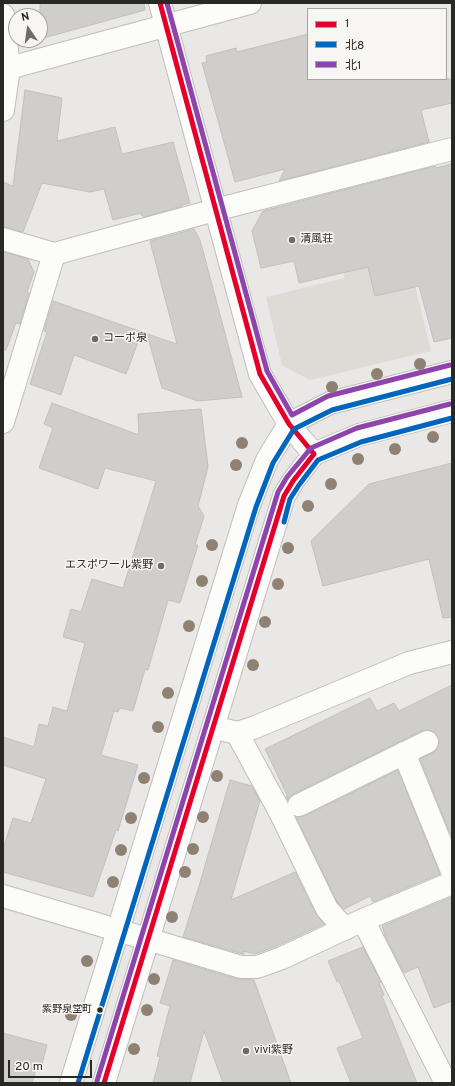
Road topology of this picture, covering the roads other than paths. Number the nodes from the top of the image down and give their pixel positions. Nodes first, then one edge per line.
1 (160, 3) edge
2 (250, 3) edge
3 (3, 15) edge
4 (166, 26) junction
5 (9, 68) junction
6 (3, 110) edge
7 (452, 149) edge
8 (215, 210) junction
9 (3, 238) edge
10 (54, 254) junction
11 (452, 372) edge
12 (452, 411) edge
13 (3, 422) edge
14 (289, 424) junction
15 (314, 454) junction
16 (452, 652) edge
17 (214, 727) junction
18 (237, 733) junction
19 (427, 742) dead end
20 (404, 753) junction
21 (299, 805) dead end
22 (452, 872) edge
23 (452, 883) edge
24 (3, 896) edge
25 (354, 924) junction
26 (119, 930) junction
27 (148, 939) junction
28 (72, 1083) edge
29 (104, 1083) edge
30 (446, 1083) edge

1 - 4 street
2 - 4 street
3 - 5 street
4 - 5 street
4 - 8 street
5 - 6 street
7 - 8 street
8 - 10 street
8 - 14 street
9 - 10 street
10 - 13 street
11 - 14 street
12 - 15 street
14 - 15 street
14 - 26 street
15 - 17 street
16 - 18 street
17 - 18 street
17 - 27 street
18 - 25 street
19 - 20 street
20 - 21 street
20 - 22 street
23 - 25 street
24 - 26 street
25 - 27 street
25 - 30 street
26 - 27 street
26 - 28 street
27 - 29 street

